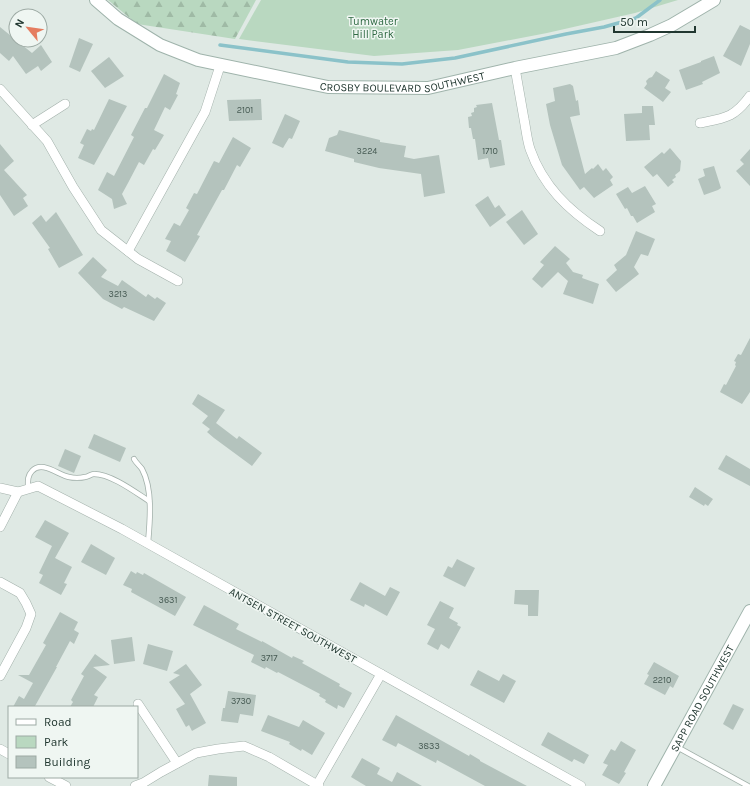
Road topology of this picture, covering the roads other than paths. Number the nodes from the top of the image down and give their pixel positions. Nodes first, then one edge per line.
1 (96, 0) edge
2 (714, 0) edge
3 (220, 66) junction
4 (515, 68) junction
5 (0, 89) edge
6 (750, 96) edge
7 (64, 104) dead end
8 (700, 122) dead end
9 (32, 125) junction
10 (600, 231) dead end
11 (128, 251) junction
12 (178, 281) dead end
13 (134, 460) dead end
14 (0, 488) edge
15 (28, 489) junction
16 (18, 492) junction
17 (149, 501) junction
18 (0, 527) edge
19 (148, 543) junction
20 (0, 582) edge
21 (750, 611) edge
22 (381, 674) junction
23 (0, 676) edge
24 (138, 704) dead end
25 (676, 746) junction
26 (177, 763) junction
27 (51, 778) edge
28 (318, 785) edge
29 (66, 786) edge
30 (135, 786) edge
31 (581, 786) edge
32 (654, 786) edge
33 (748, 786) edge

1 - 3 street, CROSBY BOULEVARD SOUTHWEST
2 - 4 street, CROSBY BOULEVARD SOUTHWEST
3 - 4 street, CROSBY BOULEVARD SOUTHWEST
3 - 11 street
4 - 10 street
5 - 9 street
6 - 8 street
7 - 9 street
9 - 11 street
11 - 12 street
13 - 17 lane
14 - 16 street, ANTSEN STREET SOUTHWEST
15 - 16 street, ANTSEN STREET SOUTHWEST
15 - 17 lane
15 - 19 street, ANTSEN STREET SOUTHWEST
16 - 18 street
17 - 19 lane
19 - 22 street, ANTSEN STREET SOUTHWEST
20 - 23 street
21 - 25 street, SAPP ROAD SOUTHWEST
22 - 28 street
22 - 31 street, ANTSEN STREET SOUTHWEST
24 - 26 street
25 - 32 street, SAPP ROAD SOUTHWEST
25 - 33 lane
26 - 28 street
26 - 30 street
27 - 29 street

